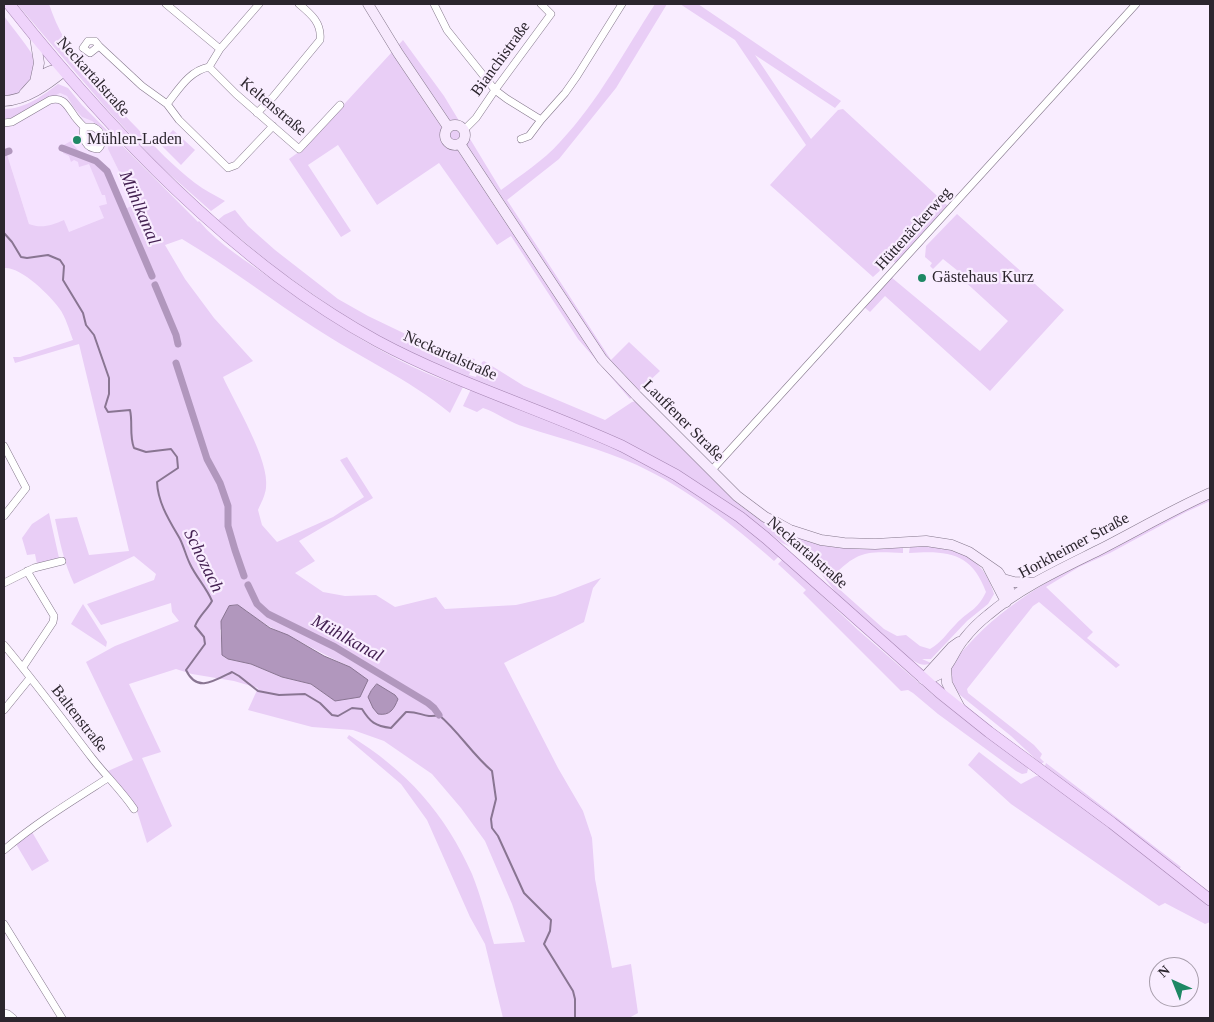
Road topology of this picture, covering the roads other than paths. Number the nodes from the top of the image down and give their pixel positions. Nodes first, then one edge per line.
1 (9, 4) edge
2 (166, 4) edge
3 (259, 4) edge
4 (298, 4) edge
5 (368, 4) edge
6 (434, 4) edge
7 (541, 4) edge
8 (622, 4) edge
9 (1136, 4) edge
10 (35, 37) junction
11 (99, 46) dead end
12 (220, 49) junction
13 (209, 68) junction
14 (64, 71) junction
15 (36, 82) junction
16 (495, 90) junction
17 (22, 96) junction
18 (4, 101) edge
19 (167, 104) junction
20 (340, 106) dead end
21 (257, 113) junction
22 (541, 120) junction
23 (4, 123) edge
24 (273, 126) junction
25 (84, 127) dead end
26 (448, 127) junction
27 (464, 130) junction
28 (521, 139) dead end
29 (460, 144) junction
30 (4, 446) edge
31 (711, 471) junction
32 (1210, 493) edge
33 (4, 516) edge
34 (62, 560) dead end
35 (986, 564) junction
36 (27, 571) junction
37 (1004, 579) junction
38 (4, 583) edge
39 (1035, 583) junction
40 (1006, 602) junction
41 (962, 640) junction
42 (4, 645) edge
43 (22, 667) junction
44 (946, 668) junction
45 (30, 678) junction
46 (923, 679) junction
47 (960, 708) junction
48 (4, 710) edge
49 (108, 778) junction
50 (134, 809) dead end
51 (4, 850) edge
52 (1210, 900) edge
53 (4, 924) edge
54 (4, 1013) edge
55 (13, 1018) edge
56 (62, 1018) edge

1 - 10 main road, Neckartalstraße
2 - 12 street
3 - 12 street
4 - 21 street
5 - 26 street, Lauffener Straße
6 - 16 street
7 - 16 street, Bianchistraße
8 - 22 street
9 - 31 street, Hüttenäckerweg
10 - 14 main road, Neckartalstraße
10 - 15 street
11 - 19 street
12 - 13 street
13 - 19 street
13 - 21 street, Keltenstraße
14 - 15 street
14 - 17 street
14 - 46 main road, Neckartalstraße
15 - 17 street
16 - 22 street
16 - 27 street, Bianchistraße
17 - 18 street
19 - 24 street
20 - 24 street, Keltenstraße
21 - 24 street, Keltenstraße
22 - 28 street
23 - 25 street
26 - 27 street
26 - 29 street, Lauffener Straße
27 - 29 street
29 - 31 street, Lauffener Straße
30 - 33 street
31 - 35 street, Lauffener Straße
32 - 39 street, Horkheimer Straße
34 - 36 street
35 - 37 street, Lauffener Straße
35 - 40 street, Lauffener Straße
36 - 38 street
36 - 43 street
37 - 39 street
37 - 40 street
39 - 40 street, Horkheimer Straße
40 - 41 street, Horkheimer Straße
41 - 44 street, Horkheimer Straße
41 - 46 street, Horkheimer Straße
42 - 43 street, Baltenstraße
43 - 45 street, Baltenstraße
44 - 46 street
44 - 47 street
45 - 48 street
45 - 49 street, Baltenstraße
46 - 47 main road, Neckartalstraße
47 - 52 main road, Neckartalstraße
49 - 50 street, Baltenstraße
49 - 51 street
53 - 56 street
54 - 55 street

